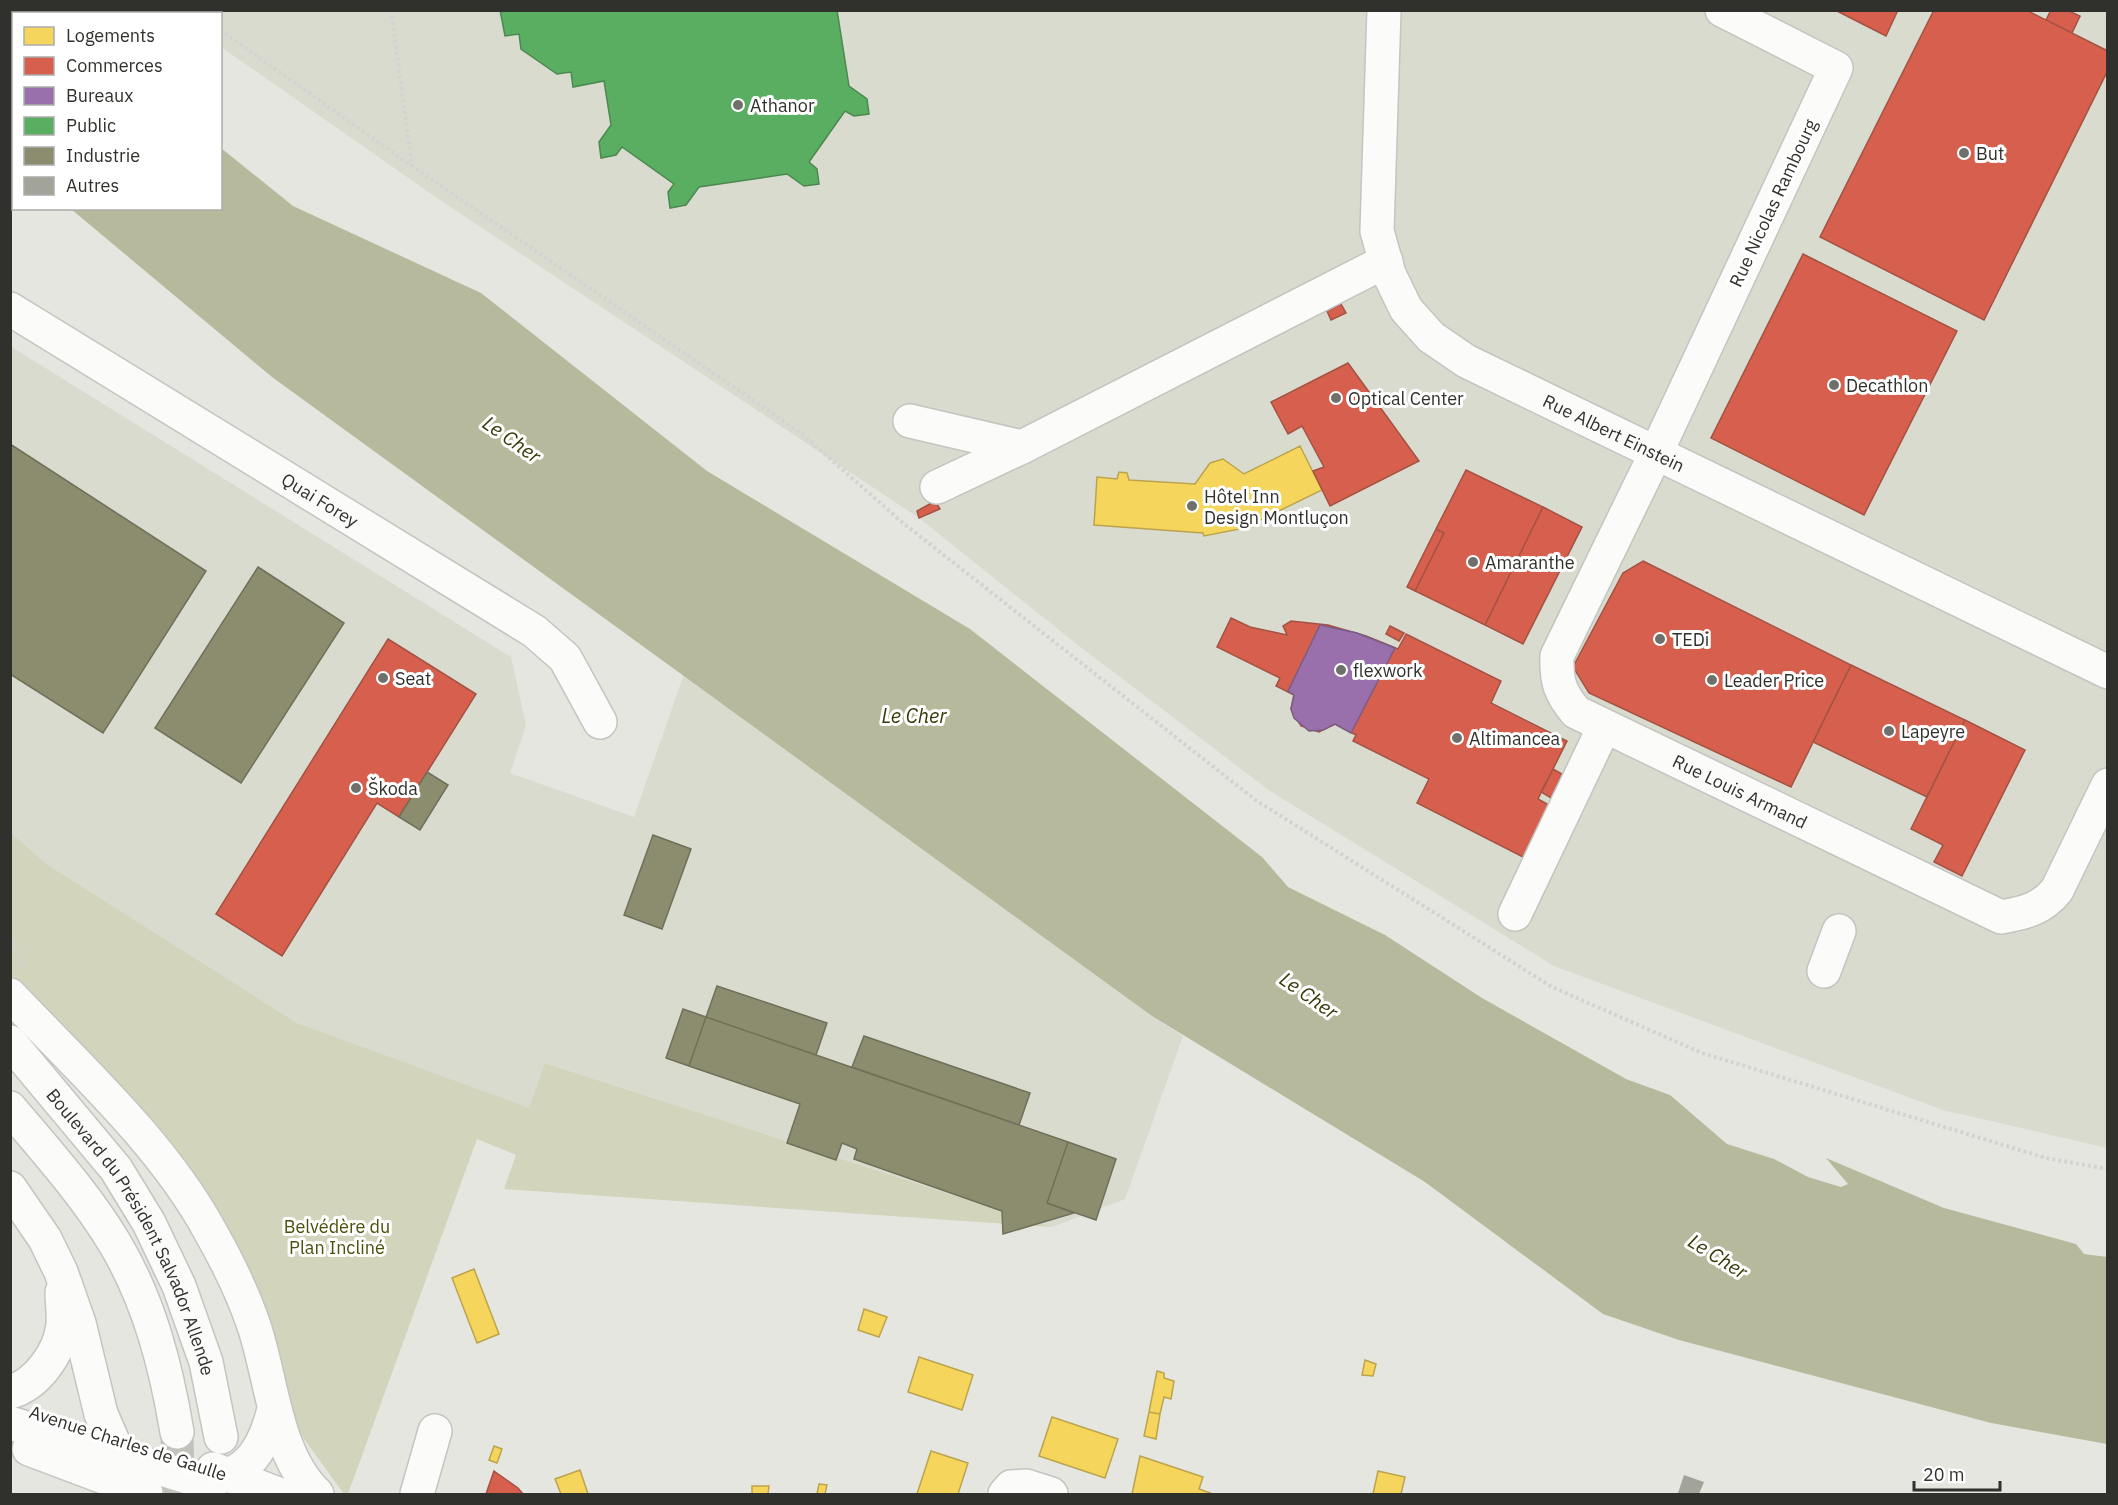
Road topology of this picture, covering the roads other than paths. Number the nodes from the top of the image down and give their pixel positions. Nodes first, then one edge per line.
1 (1384, 10) edge
2 (1722, 10) edge
3 (1386, 261) junction
4 (10, 309) edge
5 (910, 421) dead end
6 (1022, 447) junction
7 (1656, 453) junction
8 (938, 487) dead end
9 (2108, 672) edge
10 (600, 722) dead end
11 (1604, 727) junction
12 (2108, 786) edge
13 (1515, 914) dead end
14 (1839, 931) dead end
15 (1824, 970) dead end
16 (10, 995) edge
17 (10, 1042) edge
18 (10, 1108) edge
19 (10, 1188) edge
20 (61, 1272) junction
21 (10, 1392) edge
22 (10, 1406) edge
23 (274, 1409) junction
24 (10, 1423) edge
25 (435, 1431) dead end
26 (177, 1432) tunnel mouth
27 (221, 1437) dead end
28 (10, 1441) edge
29 (114, 1446) junction
30 (254, 1487) edge
31 (141, 1493) edge
32 (167, 1494) edge
33 (202, 1494) edge
34 (317, 1494) edge
35 (417, 1494) edge
36 (1005, 1494) edge
37 (1051, 1494) edge

1 - 3 street, Rue Albert Einstein
2 - 7 street, Rue Nicolas Rambourg
3 - 6 street
3 - 7 street, Rue Albert Einstein
4 - 10 street, Quai Forey
5 - 6 street
6 - 8 street
7 - 9 street, Rue Albert Einstein
7 - 11 street, Rue Louis Armand
11 - 12 street, Rue Louis Armand
11 - 13 street
14 - 15 street
16 - 23 street
17 - 27 street, Boulevard du Président Salvador Allende
18 - 26 street, Boulevard du Président Salvador Allende
19 - 20 street
20 - 21 street
20 - 29 street
22 - 29 street, Avenue Charles de Gaulle
23 - 30 street
23 - 34 street
24 - 29 street, Avenue Charles de Gaulle
25 - 35 street
28 - 31 street, Avenue Charles de Gaulle
29 - 30 street, Avenue Charles de Gaulle
29 - 31 street
32 - 33 street
36 - 37 street

